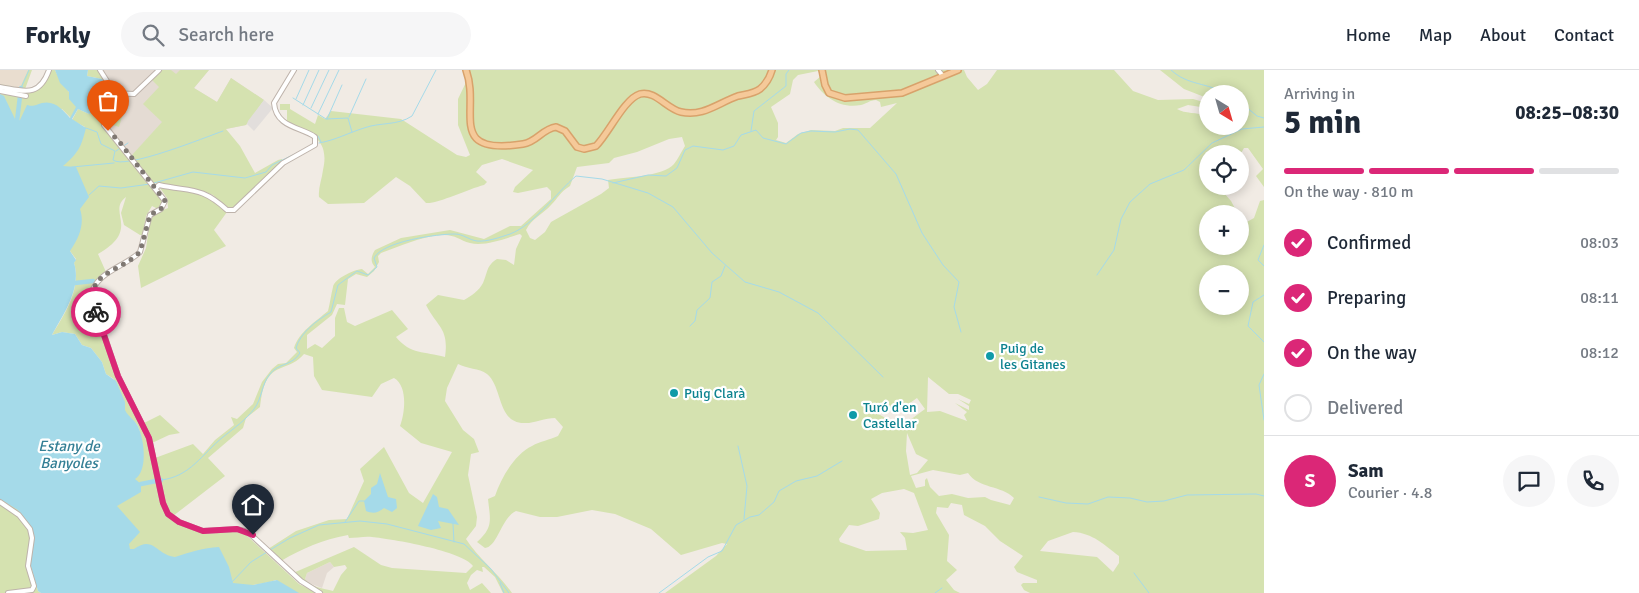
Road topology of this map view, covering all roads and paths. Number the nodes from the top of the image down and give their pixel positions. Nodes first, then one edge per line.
1 (49, 70) edge
2 (100, 70) edge
3 (159, 70) edge
4 (294, 70) edge
5 (466, 70) edge
6 (772, 70) edge
7 (822, 70) edge
8 (938, 70) edge
9 (958, 70) edge
10 (943, 76) junction
11 (0, 87) edge
12 (111, 90) junction
13 (0, 91) edge
14 (17, 91) junction
15 (156, 188) junction
16 (0, 502) edge
17 (8, 593) edge
18 (320, 593) edge

1 - 14 street
2 - 12 street
3 - 12 street
4 - 15 street
5 - 6 main road
7 - 10 main road
8 - 10 street
9 - 10 main road
11 - 14 street
12 - 15 street
13 - 14 street
15 - 18 street
16 - 17 street

